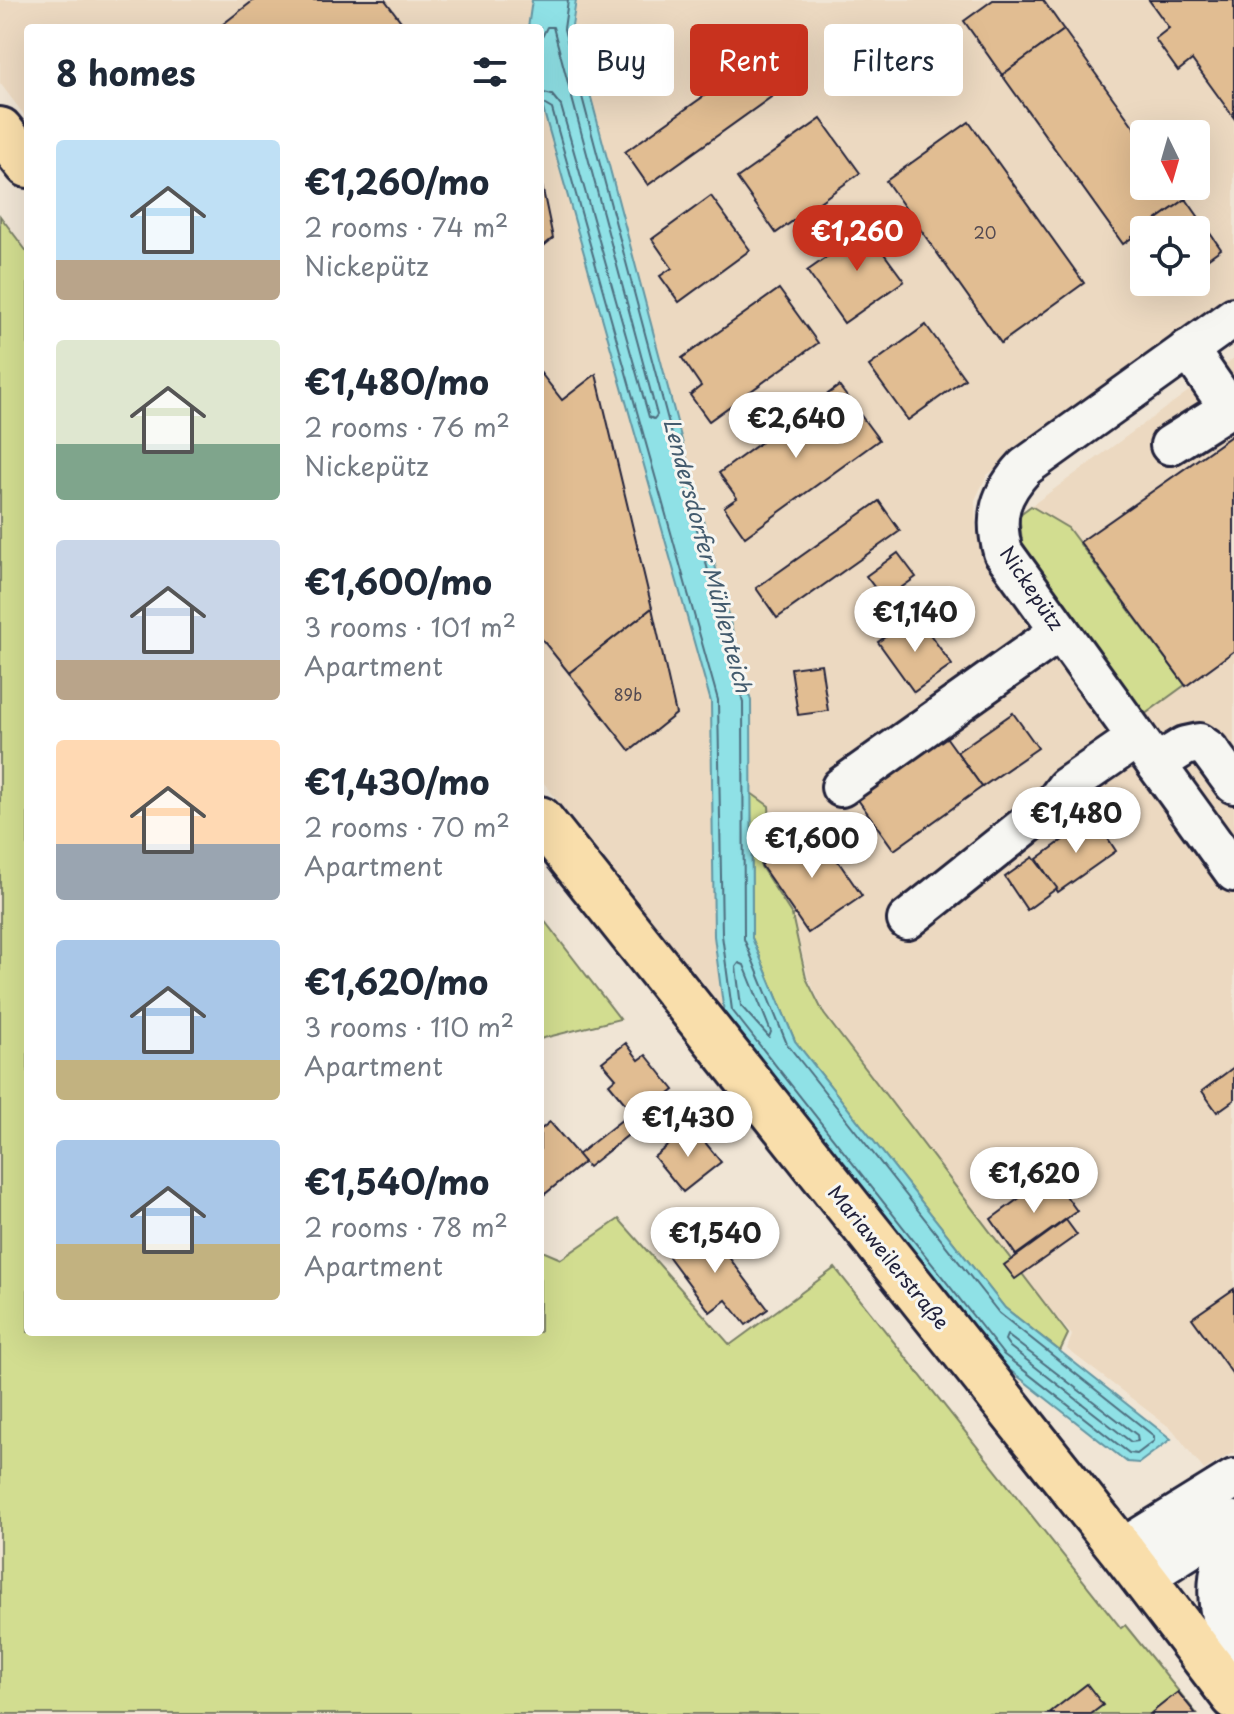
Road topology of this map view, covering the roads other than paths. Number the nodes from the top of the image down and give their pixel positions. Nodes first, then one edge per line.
1 (0, 130) edge
2 (24, 160) edge
3 (1234, 317) edge
4 (1188, 349) junction
5 (1170, 445) dead end
6 (1060, 631) junction
7 (1147, 751) junction
8 (1234, 784) edge
9 (841, 787) dead end
10 (544, 824) edge
11 (1234, 872) edge
12 (907, 920) dead end
13 (1234, 1479) edge
14 (1234, 1521) edge
15 (1234, 1529) edge
16 (1132, 1564) junction
17 (1234, 1657) edge
18 (1234, 1697) edge

1 - 2 main road
3 - 4 street, Nickepütz
4 - 5 street
4 - 6 street, Nickepütz
6 - 7 street, Nickepütz
6 - 9 street
7 - 8 street
7 - 11 street, Nickepütz
7 - 12 street
10 - 16 main road, Mariaweilerstraße
13 - 16 street
14 - 16 street
15 - 17 street
16 - 18 main road, Mariaweilerstraße

